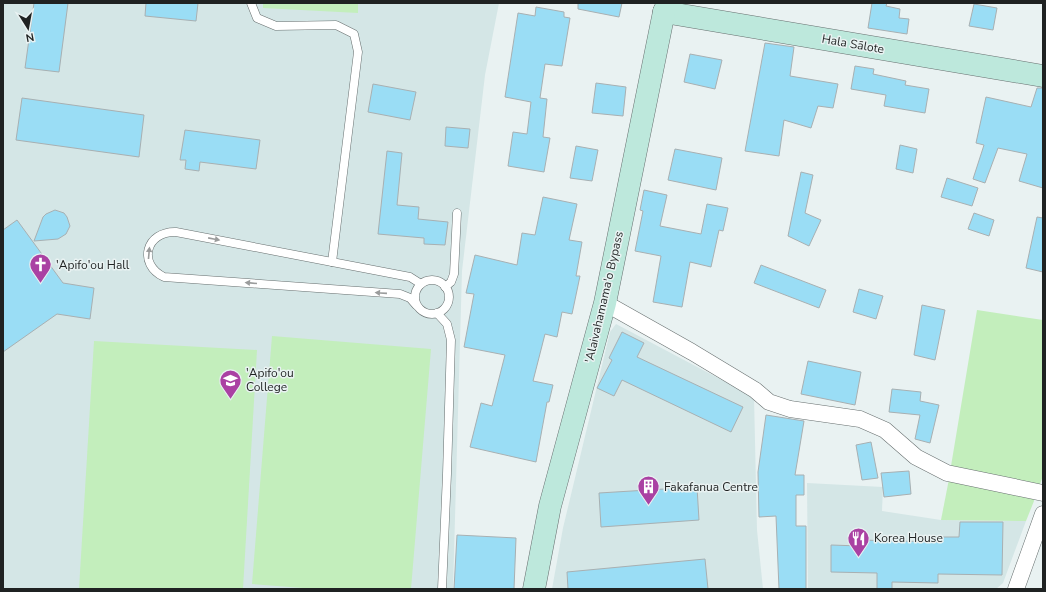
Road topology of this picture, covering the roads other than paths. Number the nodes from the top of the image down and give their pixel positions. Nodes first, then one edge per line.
1 (251, 3) edge
2 (666, 7) edge
3 (1043, 76) edge
4 (457, 213) dead end
5 (332, 262) junction
6 (421, 284) junction
7 (445, 287) junction
8 (605, 303) junction
9 (416, 305) junction
10 (437, 313) junction
11 (1043, 493) edge
12 (1043, 514) edge
13 (442, 589) edge
14 (534, 589) edge
15 (1016, 589) edge

1 - 5 lane
2 - 3 main road, Hala Sālote
2 - 8 main road, 'Alaivahamama'o Bypass
4 - 7 lane
5 - 6 lane
9 -> 5 lane
6 - 7 lane
6 - 9 lane
7 - 10 lane
8 - 11 street
8 - 14 main road, 'Alaivahamama'o Bypass
9 - 10 lane
10 - 13 lane
12 - 15 street

